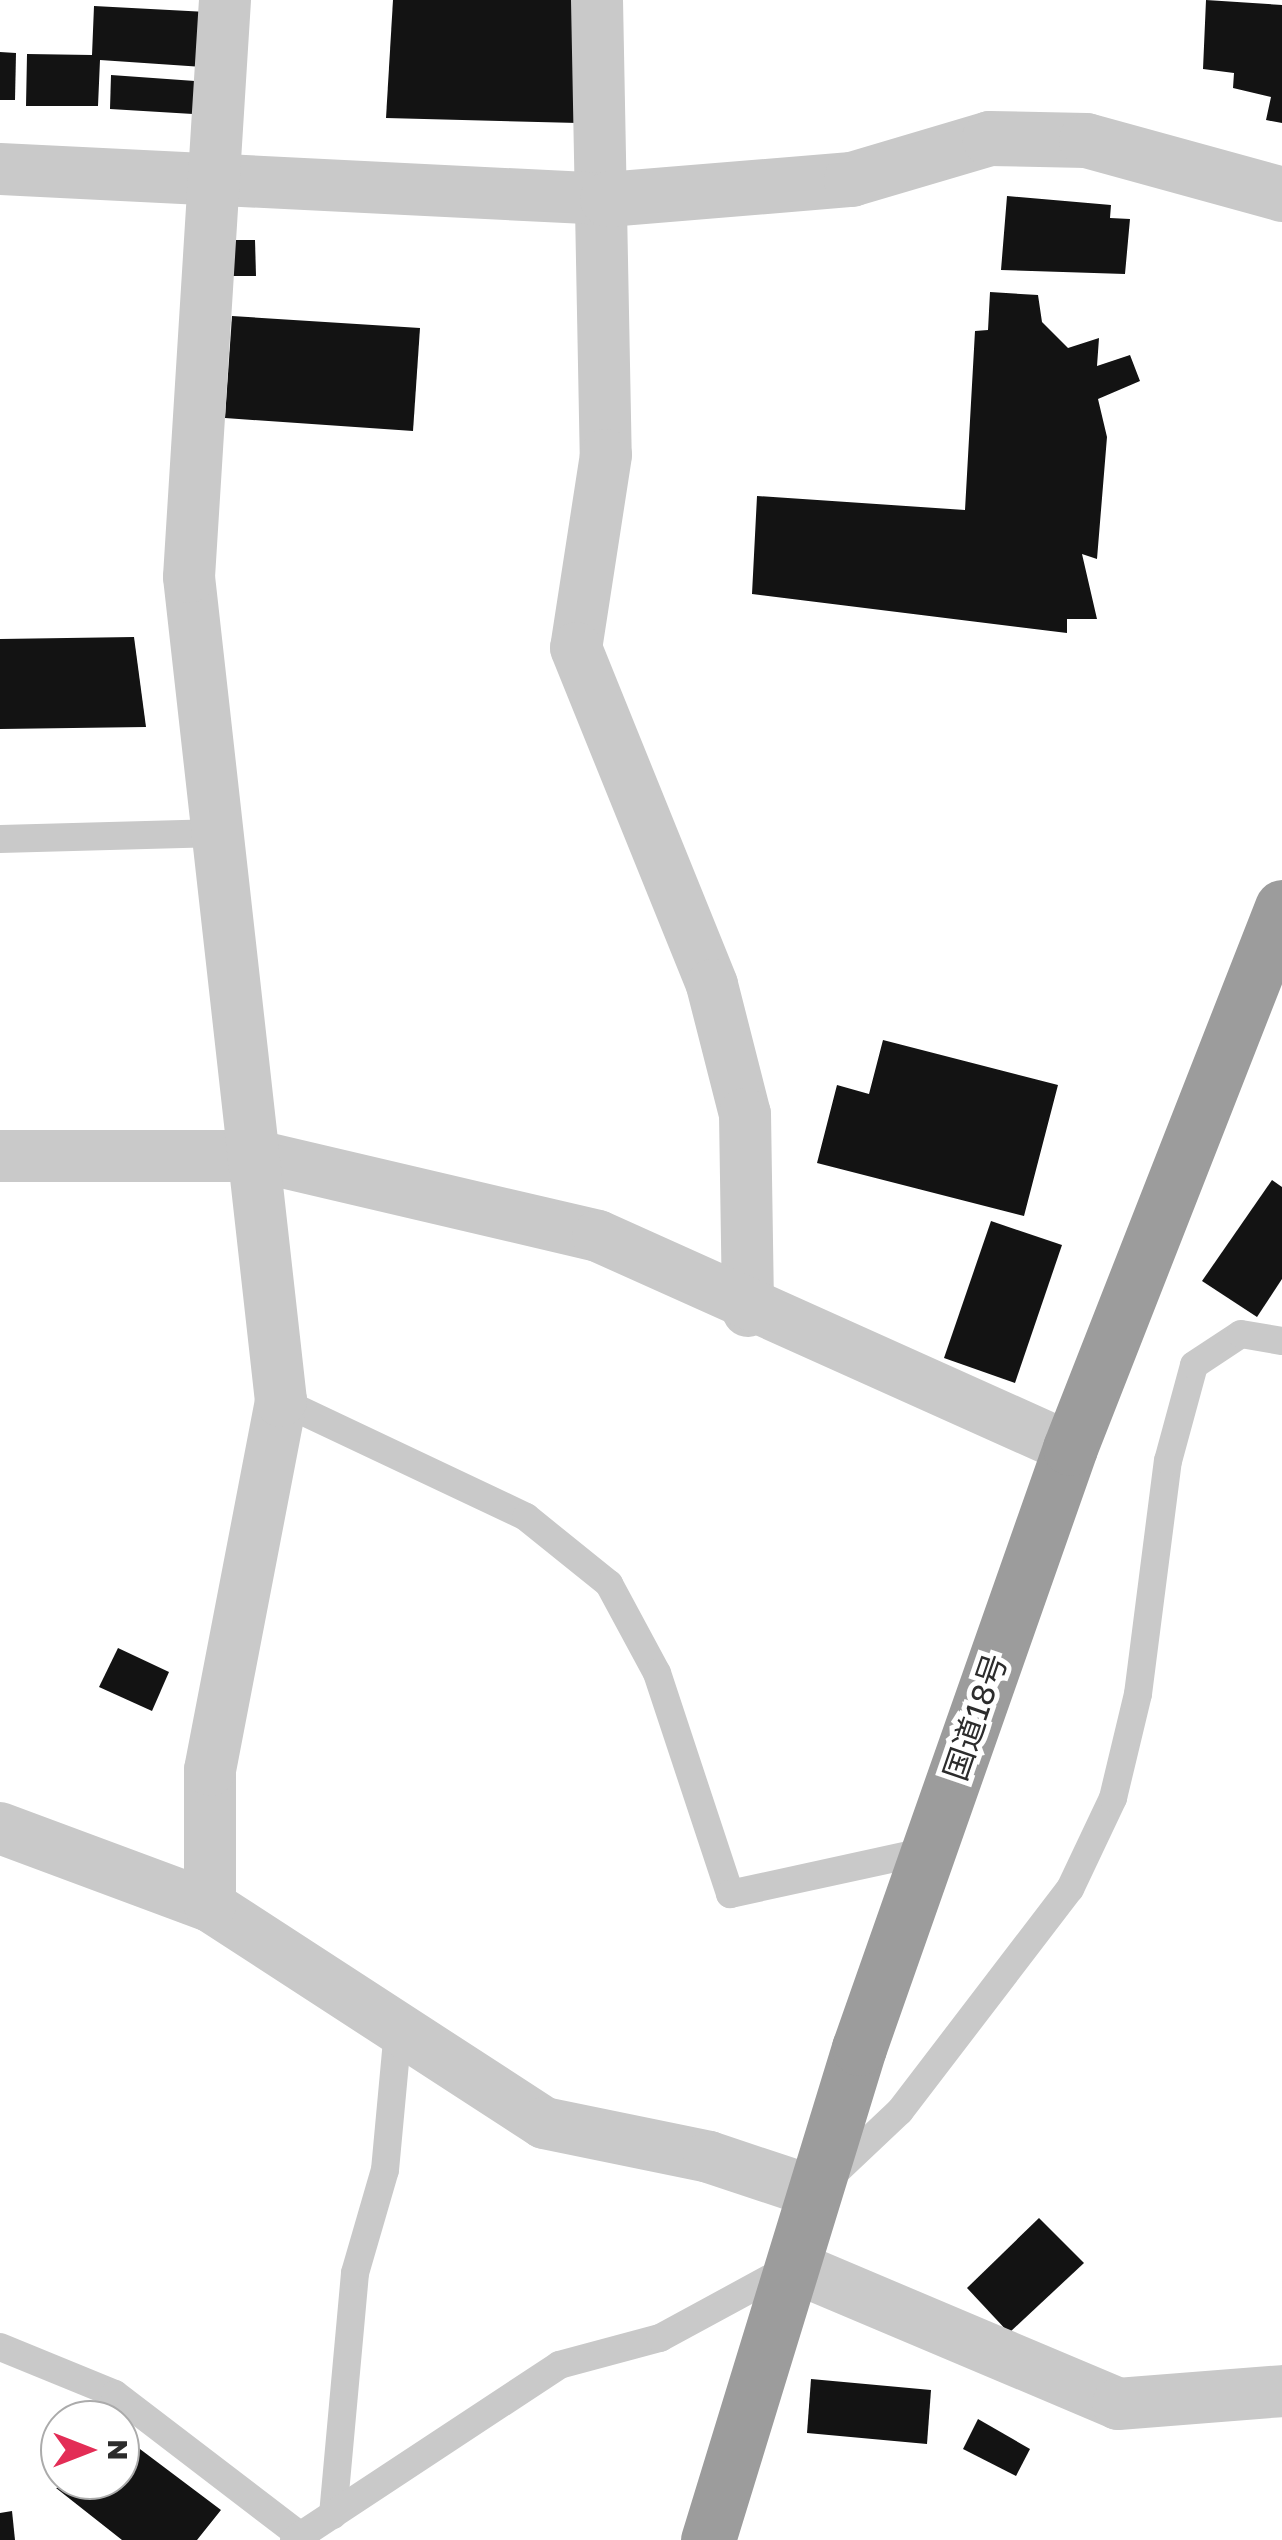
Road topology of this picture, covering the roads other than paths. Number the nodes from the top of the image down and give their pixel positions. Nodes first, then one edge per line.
1 (224, 0) edge
2 (596, 0) edge
3 (0, 169) edge
4 (215, 180) junction
5 (1282, 194) edge
6 (607, 199) junction
7 (219, 834) junction
8 (0, 839) edge
9 (1282, 908) edge
10 (0, 1156) edge
11 (257, 1156) junction
12 (748, 1311) junction
13 (1282, 1341) edge
14 (281, 1402) junction
15 (1070, 1448) junction
16 (0, 1828) edge
17 (928, 1851) junction
18 (210, 1906) junction
19 (398, 2029) junction
20 (814, 2192) junction
21 (792, 2266) junction
22 (0, 2347) edge
23 (1282, 2391) edge
24 (333, 2514) junction
25 (301, 2538) edge
26 (708, 2540) edge

1 - 4 street
2 - 6 street
3 - 4 street
4 - 6 street
4 - 7 street
5 - 6 street
6 - 12 street
7 - 8 lane
7 - 11 street
9 - 15 highway, 国道18号
10 - 11 street
11 - 12 street
11 - 14 street
12 - 15 street
13 - 20 lane
14 - 17 lane
14 - 18 street
15 - 17 highway, 国道18号
16 - 18 street
17 - 20 highway, 国道18号
18 - 19 street
19 - 20 street
19 - 24 lane
20 - 21 highway, 国道18号
21 - 23 street
21 - 24 lane
21 - 26 highway, 国道18号
22 - 25 lane
24 - 25 lane

